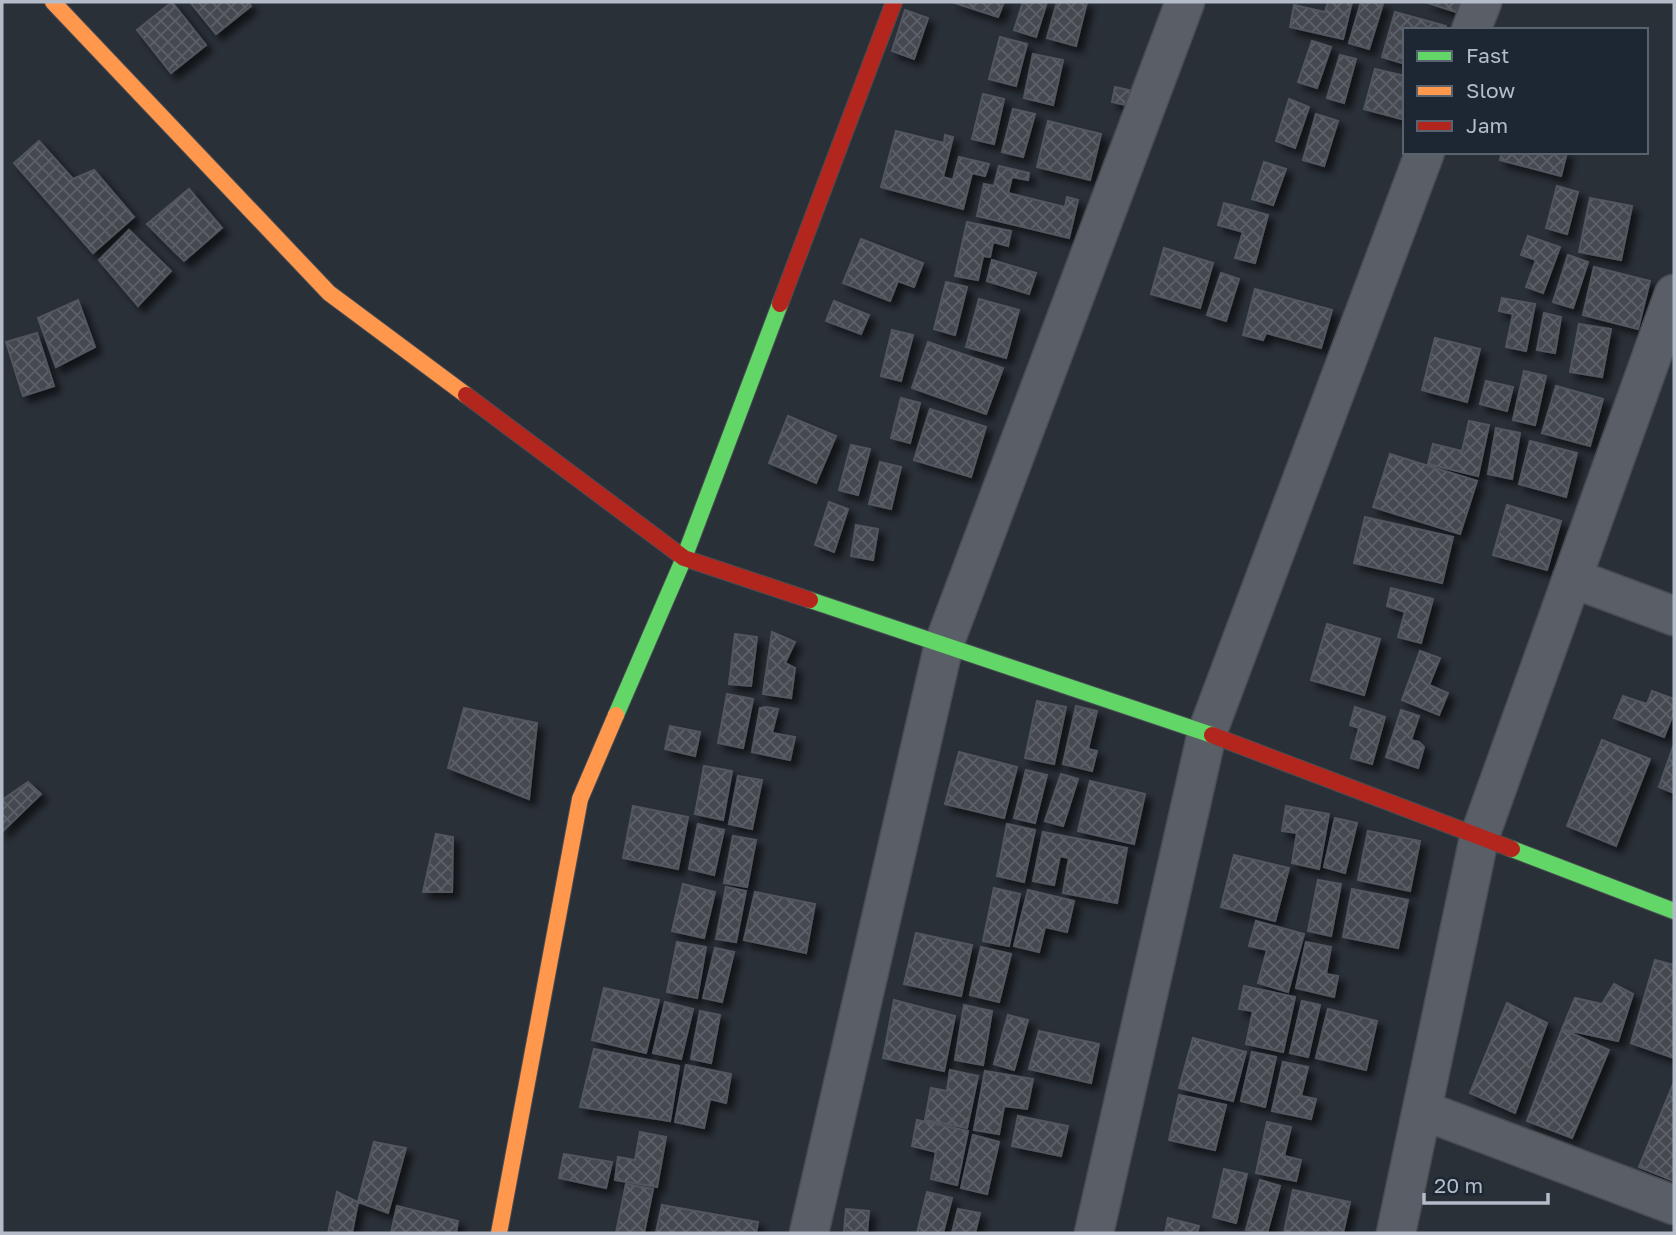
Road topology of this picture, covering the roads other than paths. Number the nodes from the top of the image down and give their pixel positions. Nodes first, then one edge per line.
1 (53, 2) edge
2 (894, 2) edge
3 (1185, 2) edge
4 (1482, 2) edge
5 (1472, 28) edge
6 (1424, 154) edge
7 (1674, 293) edge
8 (684, 558) junction
9 (1572, 578) junction
10 (1674, 616) edge
11 (944, 644) junction
12 (1208, 733) junction
13 (1479, 838) junction
14 (1674, 911) edge
15 (1422, 1110) junction
16 (1674, 1205) edge
17 (499, 1233) edge
18 (809, 1233) edge
19 (1094, 1233) edge
20 (1396, 1233) edge

1 - 8 street
2 - 8 street
3 - 11 street
4 - 5 street
6 - 12 street
7 - 9 street
8 - 11 street
8 - 17 street
9 - 10 street
9 - 13 street
11 - 12 street
11 - 18 street
12 - 13 street
12 - 19 street
13 - 14 street
13 - 15 street
15 - 16 street
15 - 20 street

